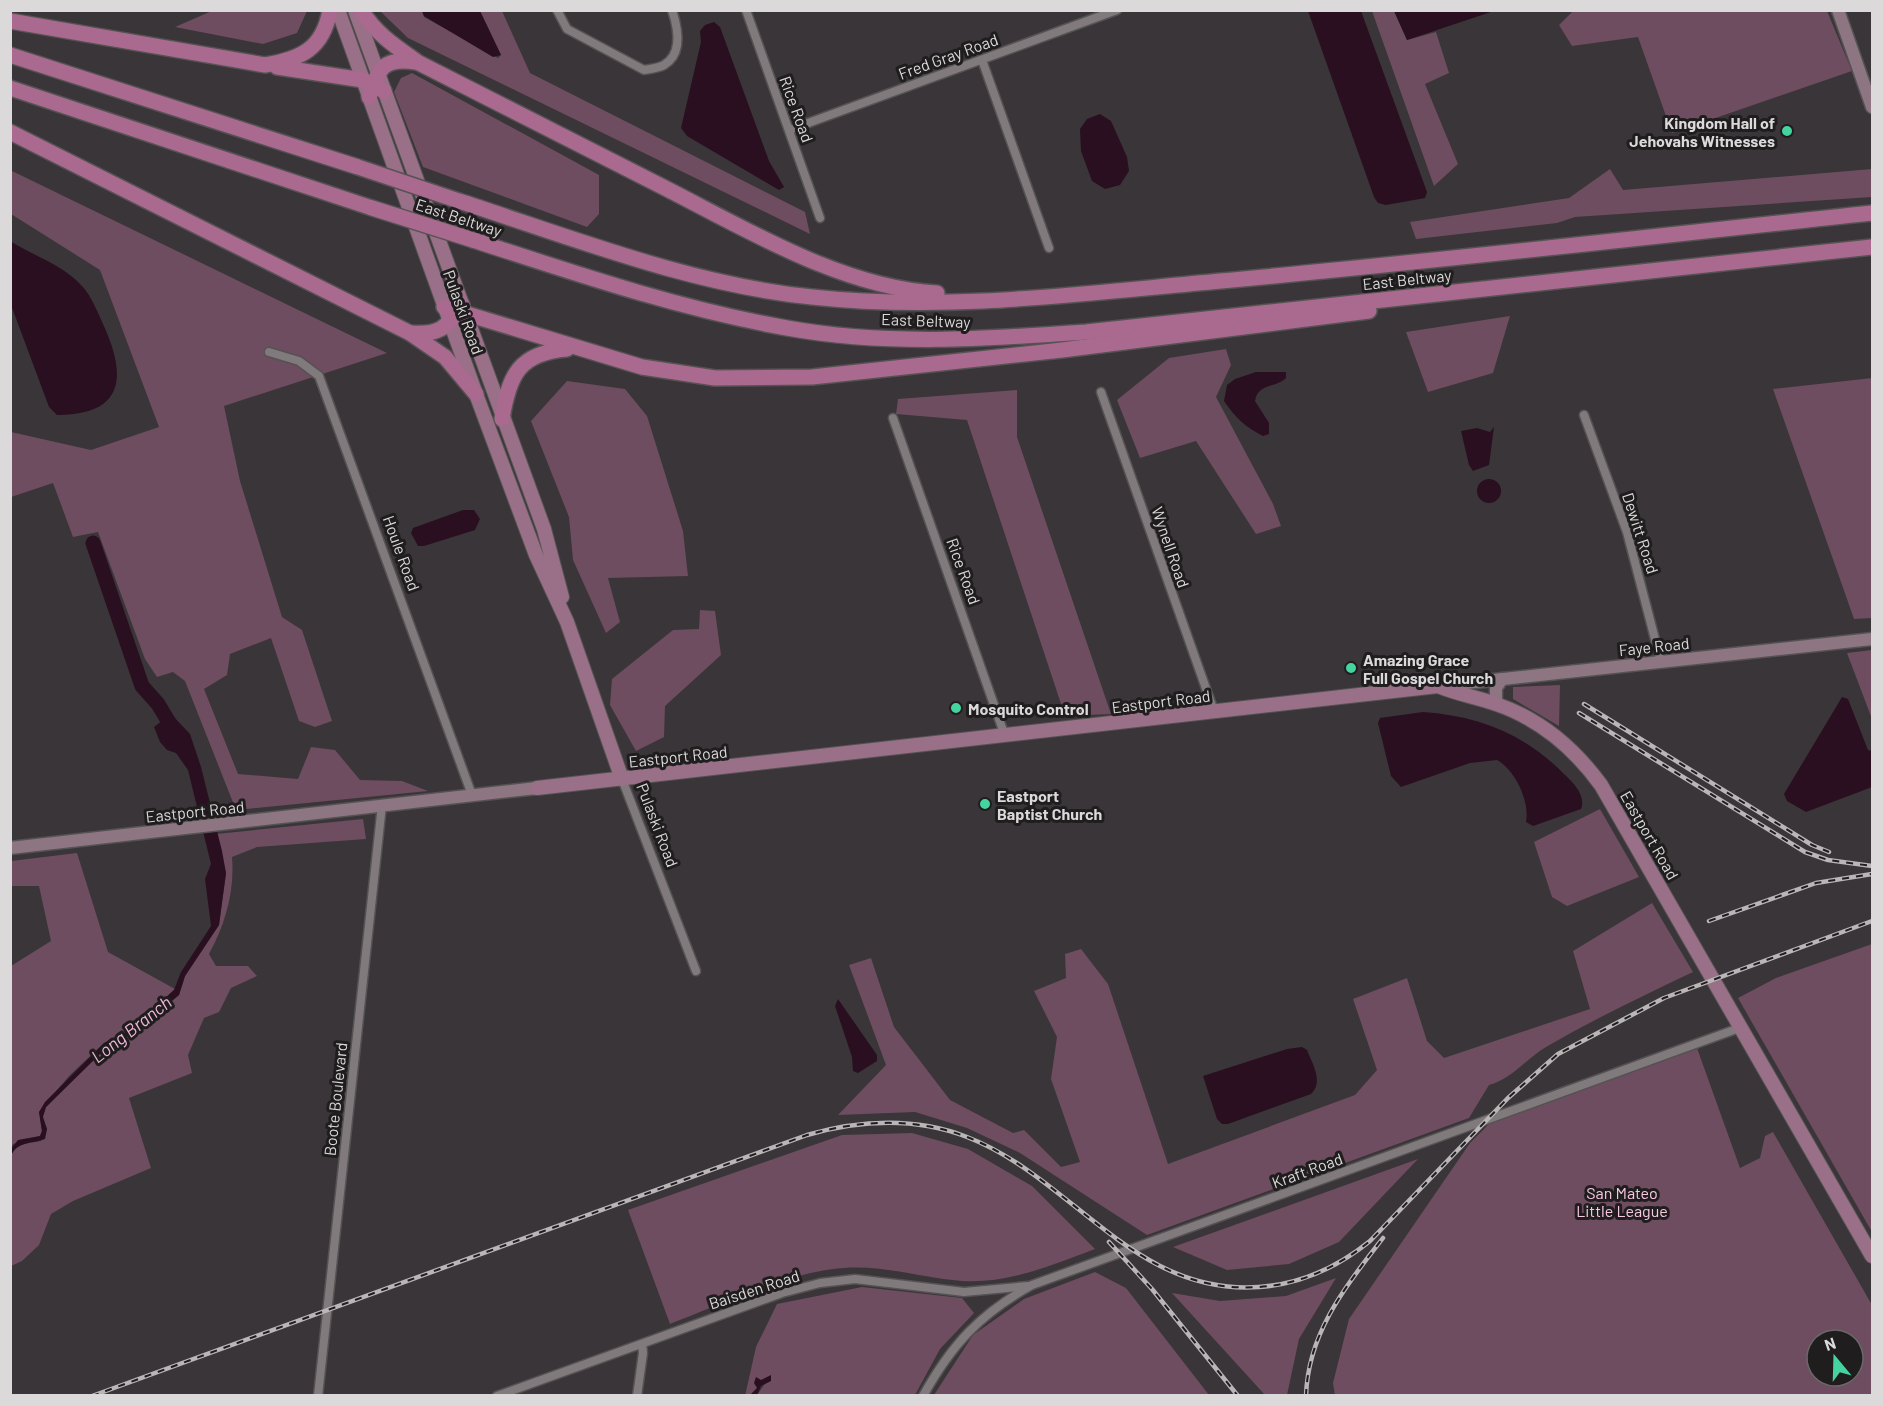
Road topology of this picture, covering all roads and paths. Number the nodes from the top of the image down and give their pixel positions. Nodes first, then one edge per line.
1 (330, 10) edge
2 (338, 10) edge
3 (355, 10) edge
4 (361, 10) edge
5 (556, 10) edge
6 (672, 10) edge
7 (746, 10) edge
8 (1117, 10) edge
9 (1838, 10) edge
10 (10, 21) edge
11 (10, 55) edge
12 (982, 60) junction
13 (419, 63) junction
14 (265, 65) junction
15 (373, 85) junction
16 (10, 88) edge
17 (1872, 107) edge
18 (789, 130) junction
19 (10, 132) edge
20 (1872, 213) edge
21 (820, 218) dead end
22 (1872, 247) edge
23 (1049, 248) dead end
24 (1600, 276) junction
25 (1036, 298) junction
26 (456, 312) junction
27 (410, 333) junction
28 (574, 348) junction
29 (269, 352) dead end
30 (1101, 392) dead end
31 (476, 394) junction
32 (1584, 415) dead end
33 (893, 418) dead end
34 (502, 419) junction
35 (567, 622) junction
36 (1872, 639) edge
37 (1661, 662) junction
38 (1502, 679) junction
39 (1438, 686) junction
40 (1496, 704) junction
41 (1214, 711) junction
42 (1005, 736) junction
43 (622, 779) junction
44 (537, 788) joint
45 (472, 795) junction
46 (382, 805) junction
47 (10, 848) edge
48 (696, 971) dead end
49 (1742, 1027) junction
50 (1872, 1256) edge
51 (1032, 1285) junction
52 (985, 1291) junction
53 (997, 1306) junction
54 (642, 1344) junction
55 (318, 1395) edge
56 (496, 1395) edge
57 (638, 1395) edge
58 (923, 1395) edge

1 - 14 highway
2 - 15 main road, Pulaski Road
3 - 15 main road, Pulaski Road
4 - 13 highway
5 - 6 street
7 - 18 street, Rice Road
8 - 12 street, Fred Gray Road
9 - 17 street
10 - 14 highway
11 - 25 highway, East Beltway, bridge
12 - 18 street, Fred Gray Road
12 - 23 street
13 - 15 highway
13 - 25 highway
14 - 15 highway
15 - 26 main road, Pulaski Road
16 - 24 highway, East Beltway, bridge
18 - 21 street, Rice Road
19 - 27 highway
20 - 25 highway, East Beltway
22 - 24 highway, East Beltway
24 - 28 highway
26 - 27 highway
26 - 28 highway
26 - 31 main road, Pulaski Road
26 - 34 main road, Pulaski Road
27 - 31 highway
28 - 34 highway
29 - 45 street, Houle Road
30 - 41 street, Wynell Road
31 - 35 main road, Pulaski Road
32 - 37 street, Dewitt Road
33 - 42 street, Rice Road
34 - 35 main road, Pulaski Road
35 - 43 main road, Pulaski Road
36 - 37 street, Faye Road
37 - 38 street, Faye Road
38 - 39 street, Faye Road
38 - 40 street
39 - 40 main road, Eastport Road
39 - 41 main road, Eastport Road
40 - 49 main road, Eastport Road
41 - 42 main road, Eastport Road
42 - 43 main road, Eastport Road
43 - 44 main road, Eastport Road
43 - 48 street, Pulaski Road
44 - 45 street, Eastport Road
45 - 46 street, Eastport Road
46 - 47 street, Eastport Road
46 - 55 street, Boote Boulevard
49 - 50 main road, Eastport Road
49 - 51 street, Kraft Road
51 - 52 street, Baisden Road
51 - 53 street, Kraft Road
52 - 53 street
52 - 54 street, Baisden Road
53 - 58 street, Kraft Road
54 - 56 street, Baisden Road
54 - 57 street

